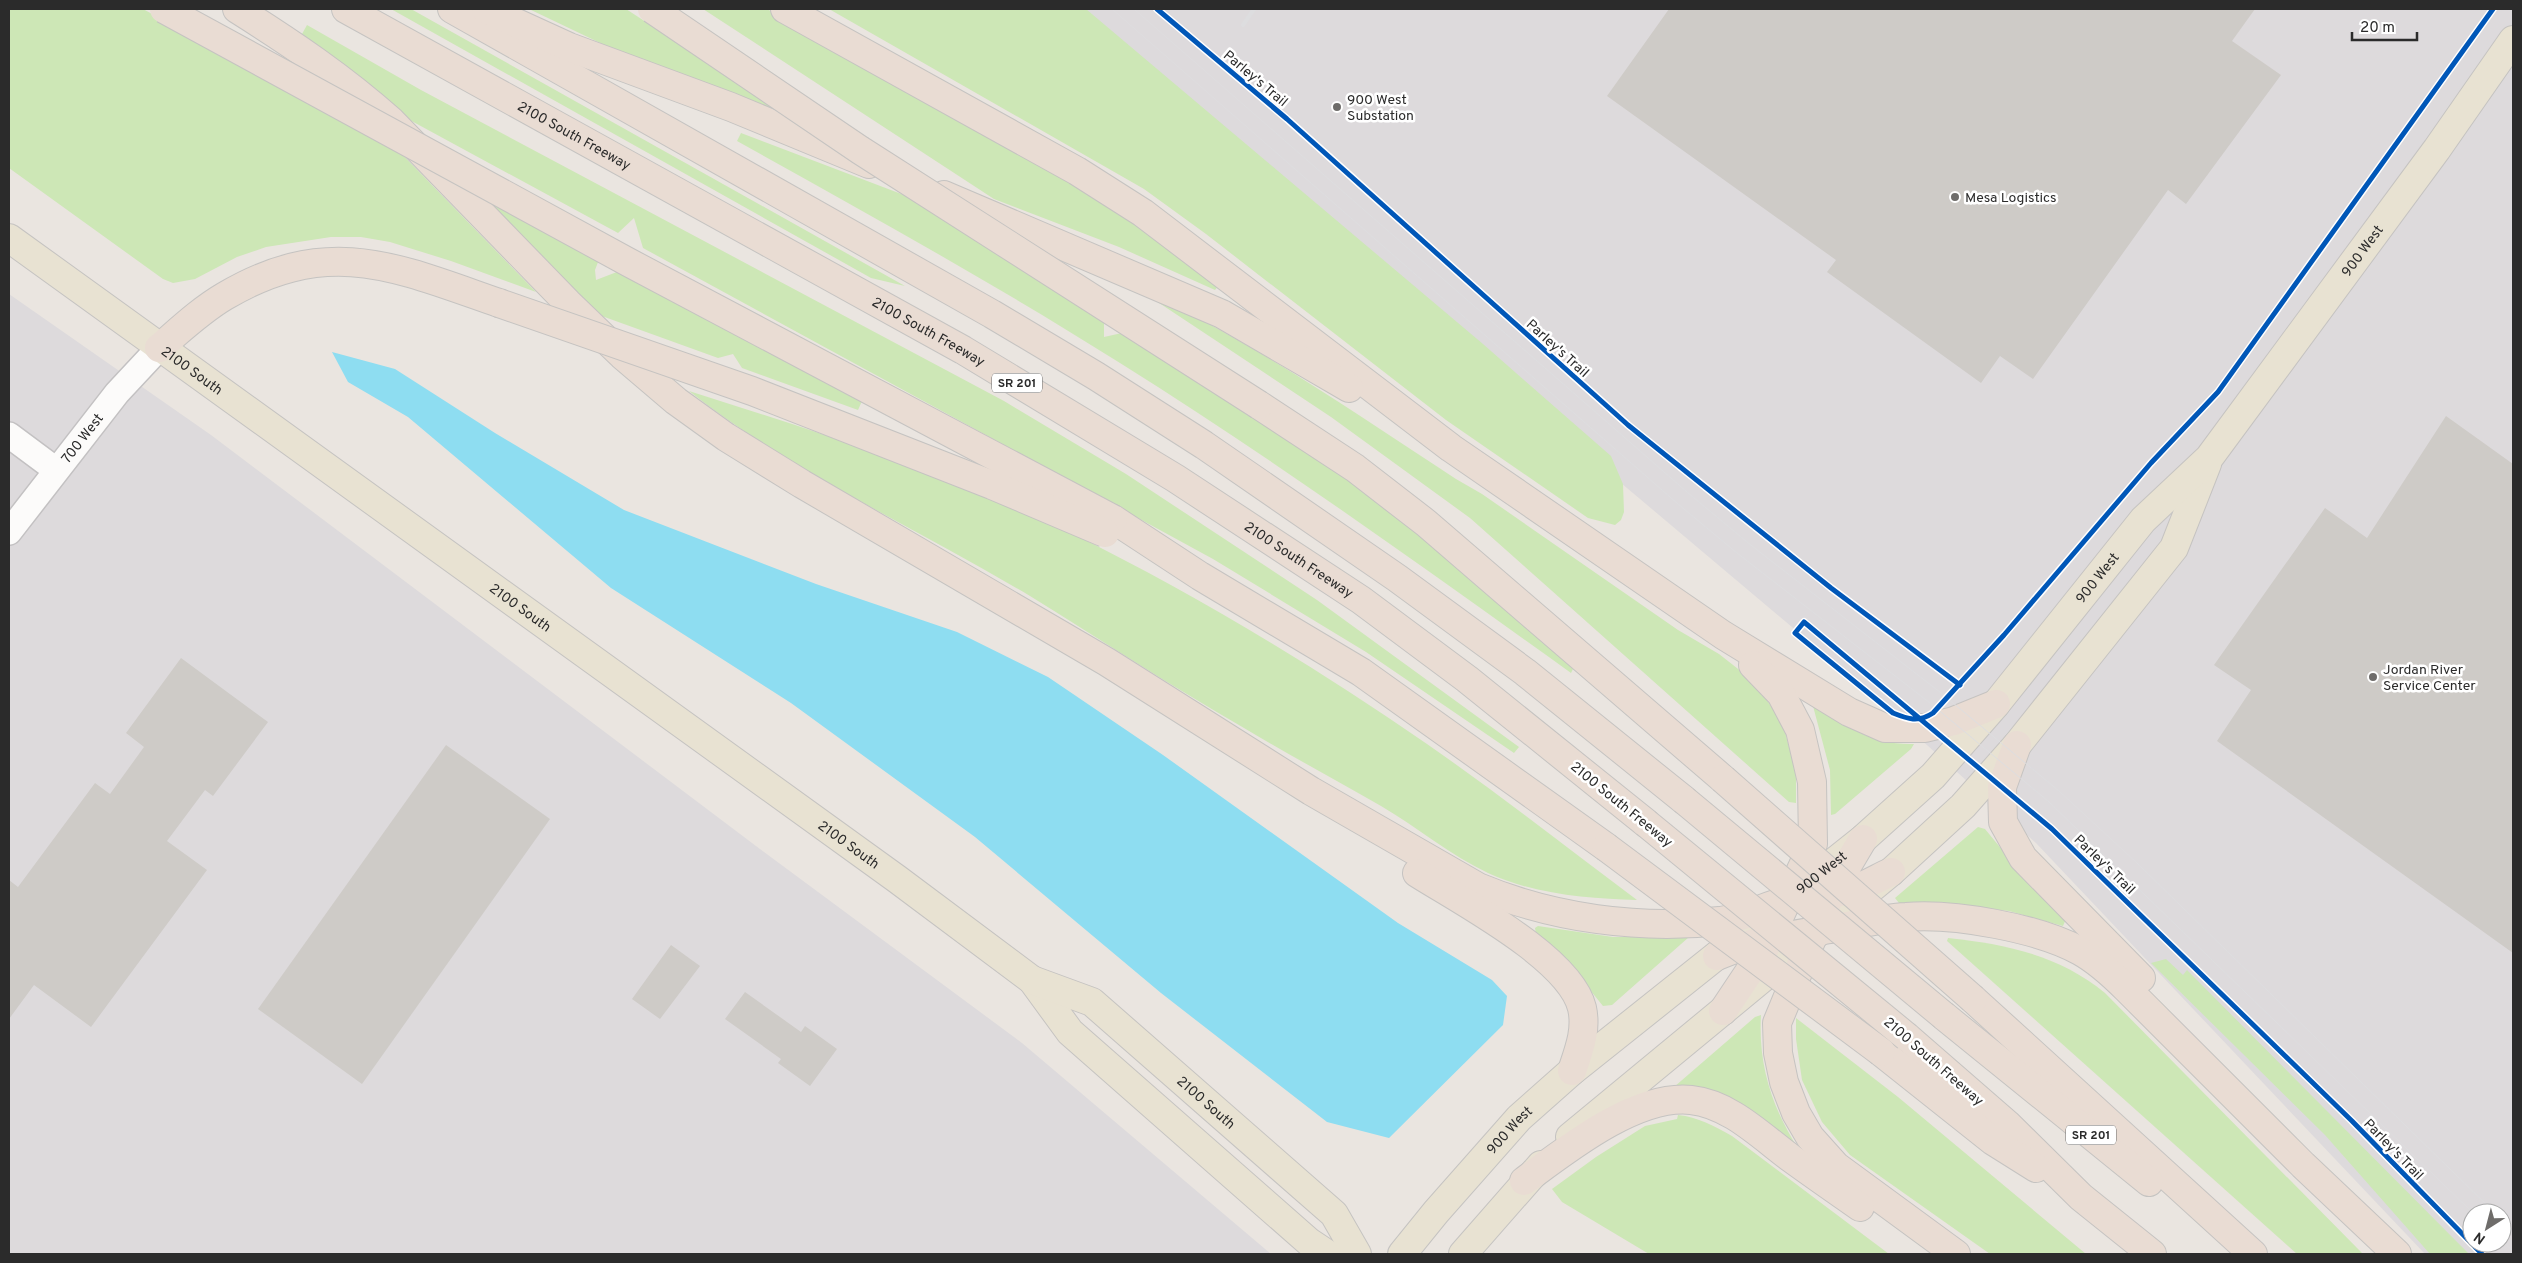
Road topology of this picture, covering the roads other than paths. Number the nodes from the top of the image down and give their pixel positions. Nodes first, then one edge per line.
1 (164, 9) edge
2 (237, 9) edge
3 (346, 9) edge
4 (452, 9) edge
5 (486, 9) edge
6 (652, 9) edge
7 (785, 9) edge
8 (2513, 40) edge
9 (9, 238) edge
10 (159, 348) junction
11 (9, 435) edge
12 (1451, 448) junction
13 (2209, 458) junction
14 (56, 470) junction
15 (1111, 527) junction
16 (9, 532) edge
17 (1723, 635) junction
18 (1996, 704) junction
19 (2017, 745) junction
20 (1311, 792) junction
21 (1863, 839) junction
22 (1891, 872) junction
23 (1831, 893) junction
24 (1786, 901) junction
25 (1816, 931) junction
26 (1769, 939) junction
27 (1717, 956) junction
28 (1032, 980) junction
29 (1723, 1011) junction
30 (1572, 1071) junction
31 (1524, 1181) junction
32 (2081, 1197) junction
33 (1327, 1254) edge
34 (1357, 1254) edge
35 (1402, 1254) edge
36 (1463, 1254) edge
37 (1937, 1254) edge
38 (1956, 1254) edge
39 (2152, 1254) edge
40 (2237, 1254) edge
41 (2253, 1254) edge
42 (2397, 1254) edge
43 (2408, 1254) edge

1 - 15 highway, bridge
2 - 20 highway
3 - 32 highway, 2100 South Freeway / SR 201, bridge
4 - 40 highway, SR 201, bridge
5 - 12 highway
6 - 41 highway, bridge
7 - 12 highway
8 - 13 main road, 900 West
9 - 10 main road, 2100 South
10 - 14 street, 700 West
10 - 15 highway, bridge
10 - 28 main road, 2100 South
11 - 14 street
12 - 17 highway
13 - 18 main road, 900 West
13 - 19 main road, 900 West
14 - 16 street, 700 West
15 - 32 highway, bridge
17 - 18 highway
17 - 24 highway
18 - 21 main road, 900 West
19 - 22 main road, 900 West
19 - 43 highway
20 - 24 highway
20 - 30 highway
21 - 23 highway
21 - 24 main road, 900 West
22 - 23 highway
22 - 25 main road, 900 West
23 - 24 highway
23 - 25 highway
24 - 26 highway
24 - 27 main road, 900 West
25 - 26 highway
25 - 29 main road, 900 West
25 - 38 highway
25 - 42 highway
26 - 27 highway
26 - 29 highway
27 - 30 main road, 900 West
28 - 33 main road, 2100 South
28 - 34 main road, 2100 South
29 - 31 main road, 900 West
30 - 35 main road, 900 West
31 - 36 main road, 900 West
31 - 37 highway
32 - 39 highway, 2100 South Freeway / SR 201

